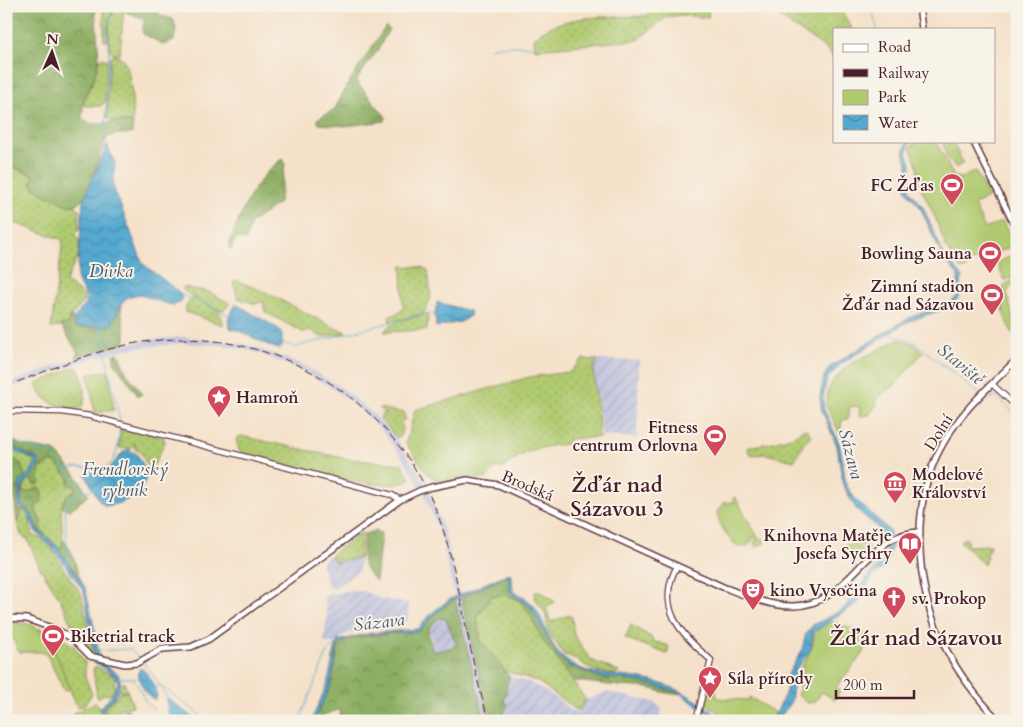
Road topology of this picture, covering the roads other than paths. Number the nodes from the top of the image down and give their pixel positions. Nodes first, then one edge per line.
1 (919, 6) edge
2 (922, 28) edge
3 (973, 142) edge
4 (1017, 230) edge
5 (1017, 359) edge
6 (992, 384) junction
7 (1017, 407) edge
8 (6, 411) edge
9 (400, 500) junction
10 (920, 532) junction
11 (676, 566) junction
12 (6, 618) edge
13 (696, 721) edge
14 (999, 721) edge

1 - 2 main road
3 - 4 main road
5 - 6 main road, Dolní
6 - 7 street
6 - 10 main road, Dolní
8 - 9 street
9 - 11 main road, Brodská, bridge
9 - 12 main road, Brodská
10 - 11 main road, Brodská
10 - 14 main road, Dolní
11 - 13 street

